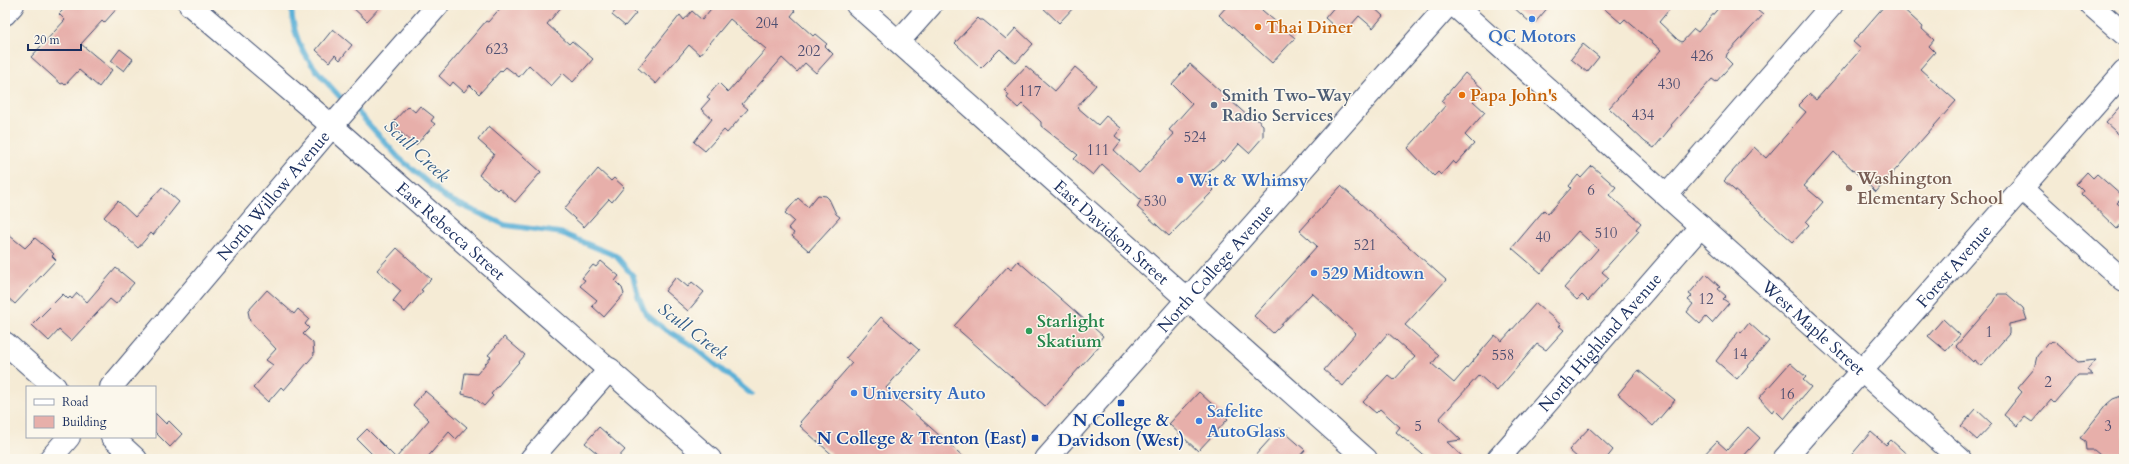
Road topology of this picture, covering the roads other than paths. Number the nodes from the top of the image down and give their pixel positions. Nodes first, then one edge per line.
1 (12, 5) edge
2 (190, 5) edge
3 (438, 5) edge
4 (857, 5) edge
5 (931, 5) edge
6 (1448, 5) edge
7 (1454, 5) edge
8 (1832, 5) edge
9 (2091, 5) edge
10 (5, 14) edge
11 (2124, 34) edge
12 (899, 42) junction
13 (2124, 72) edge
14 (332, 126) junction
15 (2022, 190) junction
16 (1667, 196) junction
17 (1702, 226) junction
18 (2124, 281) edge
19 (1186, 300) junction
20 (5, 343) edge
21 (610, 369) junction
22 (1863, 370) junction
23 (54, 386) edge
24 (112, 386) edge
25 (68, 438) edge
26 (113, 438) edge
27 (50, 459) edge
28 (136, 459) edge
29 (530, 459) edge
30 (710, 459) edge
31 (1046, 459) edge
32 (1366, 459) edge
33 (1498, 459) edge
34 (1784, 459) edge
35 (1960, 459) edge

1 - 10 street
2 - 14 street, East Rebecca Street
3 - 14 street, North Willow Avenue
4 - 12 street, East Davidson Street
5 - 12 street
6 - 19 street, North College Avenue
7 - 16 street, West Maple Street
8 - 16 street
9 - 11 street
12 - 19 street, East Davidson Street
13 - 15 street, Forest Avenue
14 - 21 street, East Rebecca Street
14 - 24 street, North Willow Avenue
15 - 18 street
15 - 22 street, Forest Avenue
16 - 17 street, West Maple Street
17 - 22 street, West Maple Street
17 - 33 street, North Highland Avenue
19 - 31 street, North College Avenue
19 - 32 street, East Davidson Street
20 - 23 street
21 - 29 street
21 - 30 street, East Rebecca Street
22 - 34 street, Forest Avenue
22 - 35 street, West Maple Street
25 - 27 street
26 - 28 street

